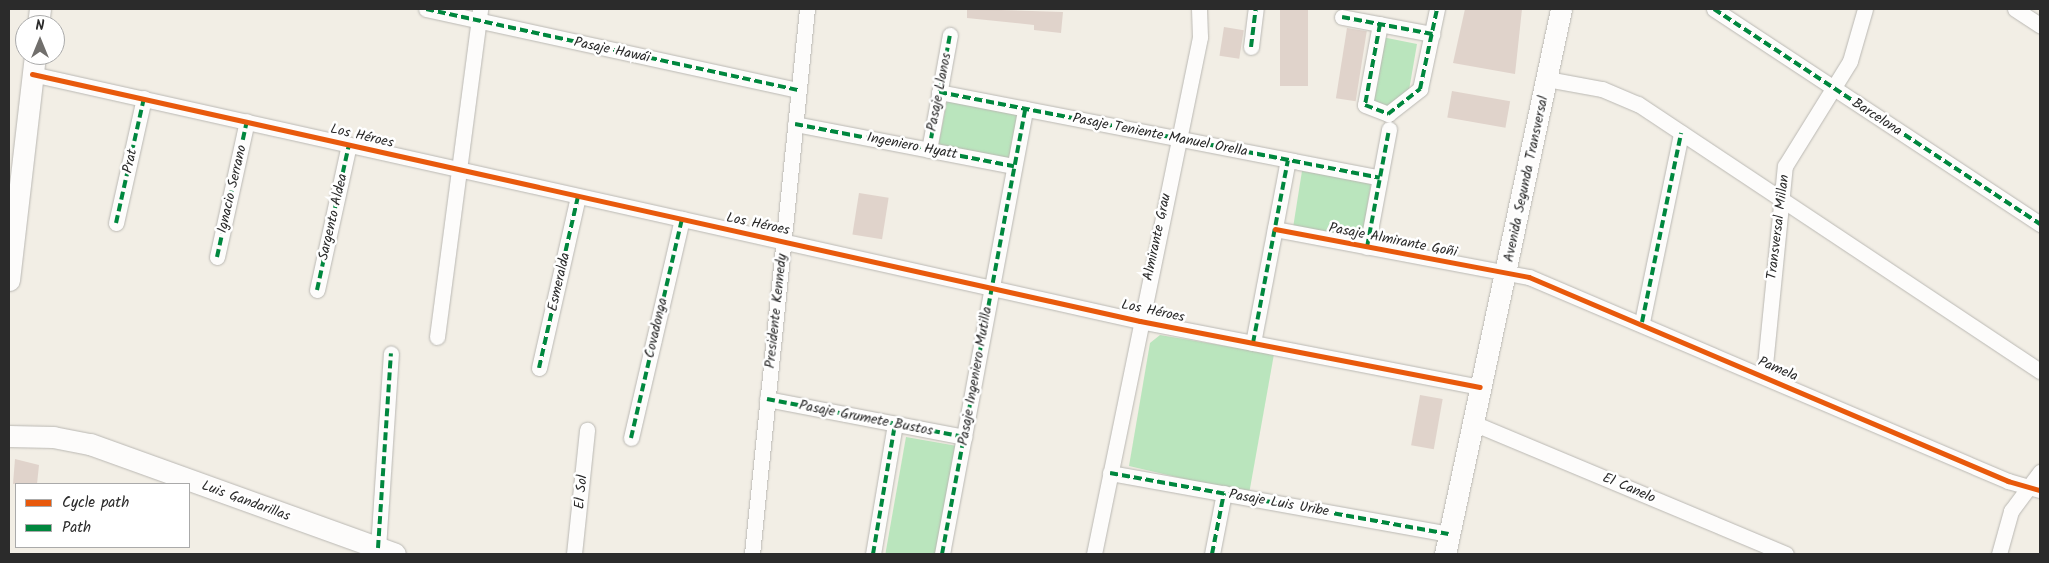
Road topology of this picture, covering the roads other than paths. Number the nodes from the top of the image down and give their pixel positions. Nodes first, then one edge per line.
1 (426, 9) edge
2 (807, 9) edge
3 (1199, 9) edge
4 (1256, 9) edge
5 (1437, 9) edge
6 (1561, 9) edge
7 (1714, 9) edge
8 (1865, 9) edge
9 (2015, 9) edge
10 (480, 15) edge
11 (1342, 17) dead end
12 (1380, 24) junction
13 (2040, 25) edge
14 (1432, 34) junction
15 (950, 35) dead end
16 (1251, 47) dead end
17 (33, 65) edge
18 (1547, 79) junction
19 (798, 90) junction
20 (1834, 90) junction
21 (940, 92) junction
22 (144, 98) junction
23 (1025, 109) junction
24 (247, 122) junction
25 (794, 124) junction
26 (1389, 129) dead end
27 (1681, 133) junction
28 (1178, 139) junction
29 (349, 144) junction
30 (929, 150) junction
31 (1288, 160) junction
32 (1014, 166) junction
33 (460, 170) junction
34 (15, 175) edge
35 (1380, 178) junction
36 (578, 196) junction
37 (1779, 200) junction
38 (682, 218) junction
39 (116, 224) dead end
40 (2040, 224) edge
41 (1275, 229) junction
42 (784, 241) junction
43 (1367, 247) junction
44 (216, 257) dead end
45 (1506, 273) junction
46 (9, 280) edge
47 (992, 288) junction
48 (317, 290) dead end
49 (1140, 321) junction
50 (1642, 322) junction
51 (437, 337) dead end
52 (1253, 343) junction
53 (391, 353) dead end
54 (539, 368) dead end
55 (2040, 371) edge
56 (1764, 375) junction
57 (1480, 387) junction
58 (768, 399) junction
59 (1473, 423) junction
60 (895, 424) junction
61 (587, 430) dead end
62 (9, 436) edge
63 (964, 437) junction
64 (631, 438) dead end
65 (2040, 472) edge
66 (1110, 473) junction
67 (2034, 487) edge
68 (1224, 493) junction
69 (1447, 544) edge
70 (386, 551) edge
71 (574, 554) edge
72 (752, 554) edge
73 (873, 554) edge
74 (942, 554) edge
75 (1094, 554) edge
76 (1212, 554) edge
77 (1786, 554) edge
78 (1999, 554) edge

1 - 10 street, Pasaje Hawái
2 - 19 street, Presidente Kennedy
3 - 28 street, Almirante Grau
4 - 16 street
5 - 14 street
6 - 18 street, Avenida Segunda Transversal
7 - 20 street, Barcelona
8 - 20 street, Transversal Millan
9 - 13 street
10 - 19 street, Pasaje Hawái
10 - 33 street
11 - 12 street
12 - 14 street
12 - 14 street
15 - 21 street, Pasaje Llanos
17 - 22 street, Los Héroes
17 - 34 street
18 - 27 street
18 - 45 street, Avenida Segunda Transversal
19 - 25 street, Presidente Kennedy
20 - 37 street, Transversal Millan
20 - 40 street, Barcelona
21 - 23 street, Pasaje Teniente Manuel Orella
21 - 30 street, Pasaje Llanos
22 - 24 street, Los Héroes
22 - 39 street, Prat
23 - 28 street, Pasaje Teniente Manuel Orella
23 - 32 street, Pasaje Ingeniero Mutilla
24 - 29 street, Los Héroes
24 - 44 street, Ignacio Serrano
25 - 30 street, Ingeniero Hyatt
25 - 42 street, Presidente Kennedy
26 - 35 street
27 - 37 street
27 - 50 street
28 - 31 street, Pasaje Teniente Manuel Orella
28 - 49 street, Almirante Grau
29 - 33 street, Los Héroes
29 - 48 street, Sargento Aldea
30 - 32 street, Ingeniero Hyatt
31 - 35 street, Pasaje Teniente Manuel Orella
31 - 41 street
32 - 47 street, Pasaje Ingeniero Mutilla
33 - 36 street, Los Héroes
33 - 51 street
34 - 46 street
35 - 43 street
36 - 38 street, Los Héroes
36 - 54 street, Esmeralda
37 - 55 street
37 - 56 street, Transversal Millan
38 - 42 street, Los Héroes
38 - 64 street, Covadonga
41 - 43 street, Pasaje Almirante Goñi
41 - 52 street
42 - 47 street, Los Héroes
42 - 58 street, Presidente Kennedy
43 - 45 street, Pasaje Almirante Goñi
45 - 50 street, Pamela
45 - 57 street, Avenida Segunda Transversal
47 - 49 street, Los Héroes
47 - 63 street, Pasaje Ingeniero Mutilla
49 - 52 street, Los Héroes
49 - 66 street, Almirante Grau
50 - 56 street, Pamela
52 - 57 street, Los Héroes
53 - 70 street
56 - 67 street, Pamela
57 - 59 street, Avenida Segunda Transversal
58 - 60 street, Pasaje Grumete Bustos
58 - 72 street, Presidente Kennedy
59 - 69 street, Avenida Segunda Transversal
59 - 77 street, El Canelo
60 - 63 street, Pasaje Grumete Bustos
60 - 73 street
61 - 71 street, El Sol
62 - 70 street, Luis Gandarillas
63 - 74 street, Pasaje Ingeniero Mutilla
65 - 67 street
66 - 68 street, Pasaje Luis Uribe
66 - 75 street, Almirante Grau
67 - 78 street
68 - 69 street, Pasaje Luis Uribe
68 - 76 street

